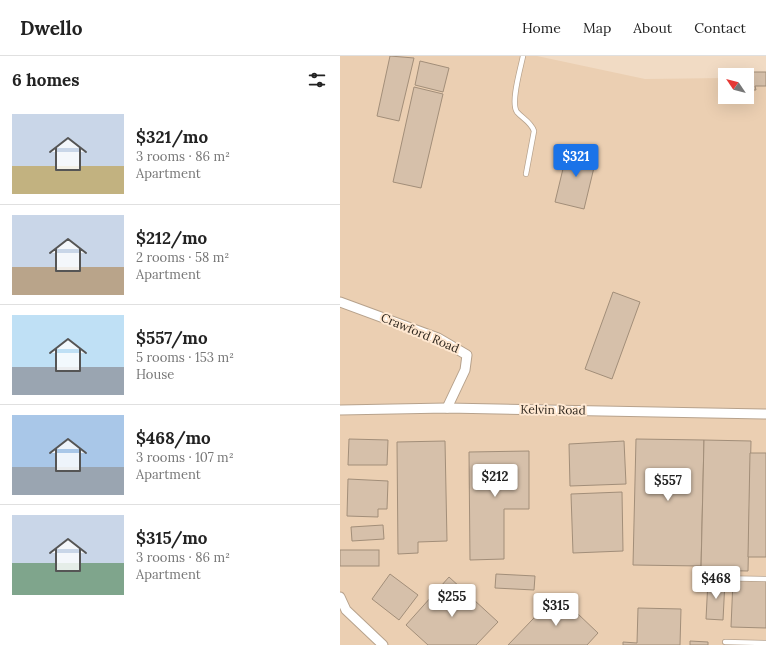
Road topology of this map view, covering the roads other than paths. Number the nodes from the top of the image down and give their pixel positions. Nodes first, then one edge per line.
1 (523, 56) edge
2 (526, 174) dead end
3 (340, 302) edge
4 (447, 408) junction
5 (340, 410) edge
6 (766, 414) edge
7 (710, 578) dead end
8 (766, 579) edge
9 (340, 597) edge
10 (343, 613) edge
11 (725, 642) dead end
12 (766, 643) edge
13 (383, 645) edge

1 - 2 lane
3 - 4 street, Crawford Road
4 - 5 street, Kelvin Road
4 - 6 street, Kelvin Road
7 - 8 lane
9 - 10 street
10 - 13 street
11 - 12 lane

